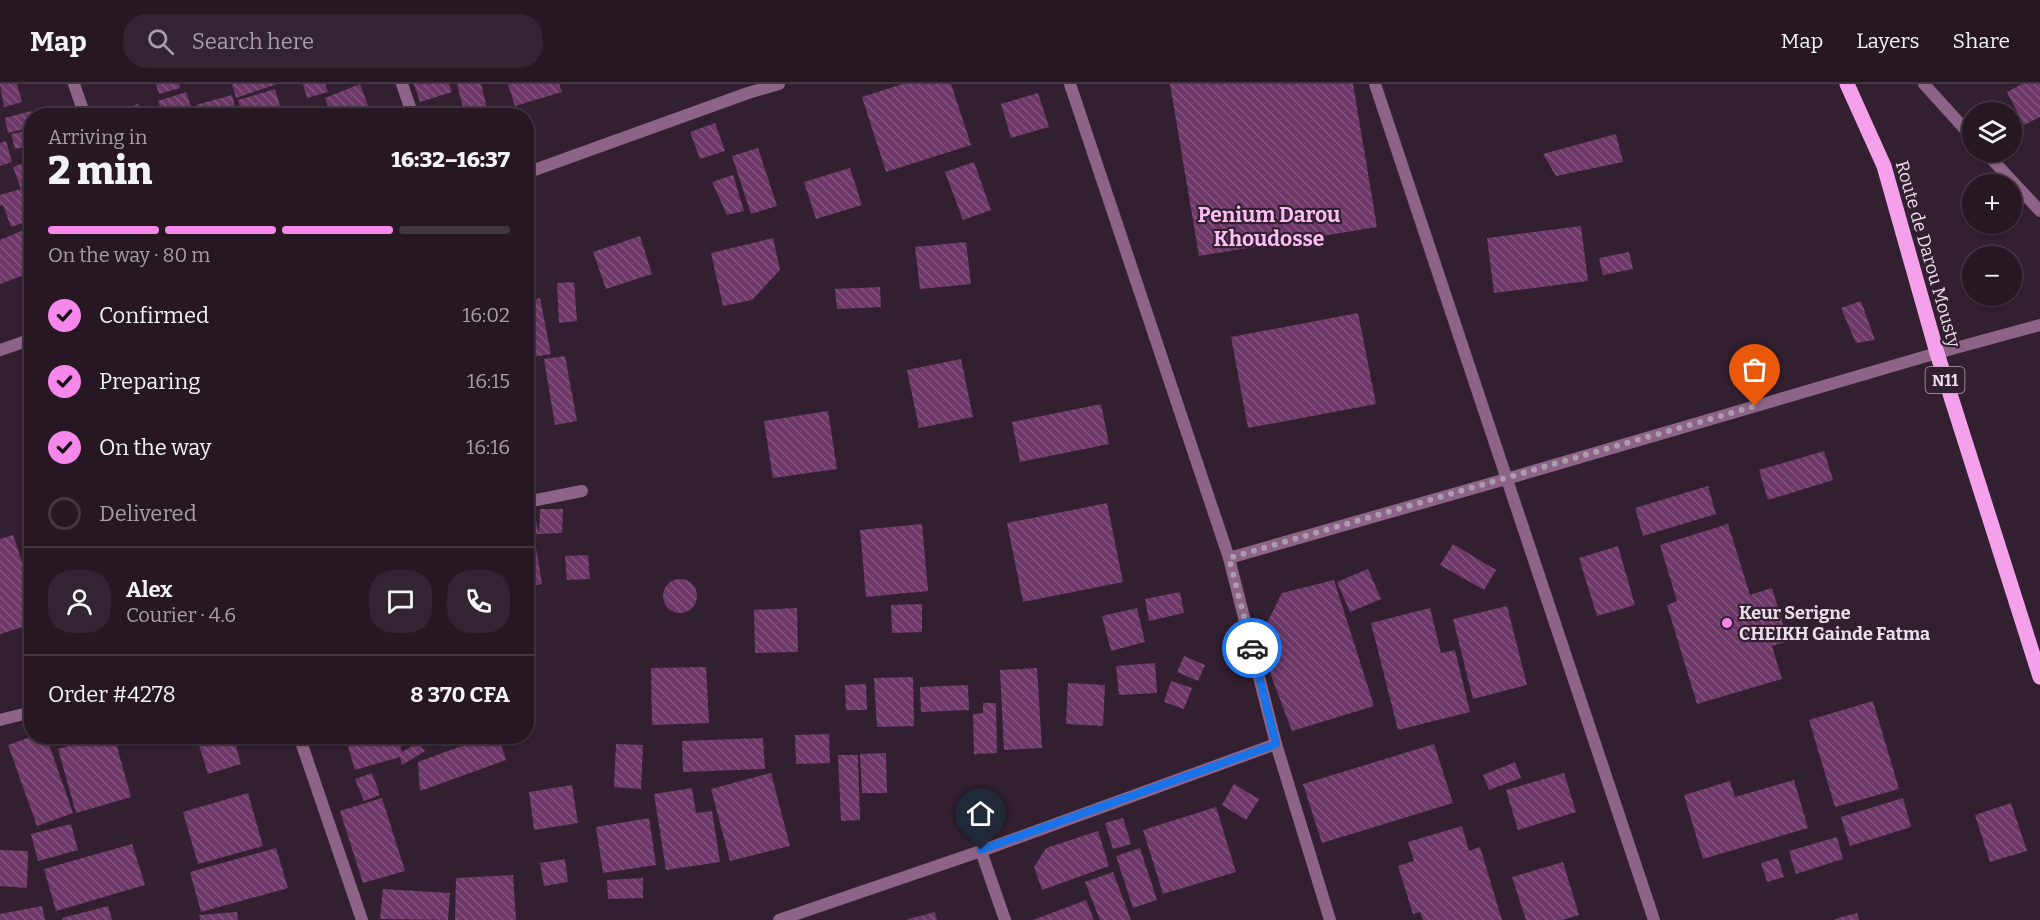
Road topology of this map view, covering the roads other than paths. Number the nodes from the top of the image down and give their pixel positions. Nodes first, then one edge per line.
1 (74, 84) edge
2 (402, 84) edge
3 (779, 84) edge
4 (1070, 84) edge
5 (1376, 84) edge
6 (1847, 84) edge
7 (1924, 84) edge
8 (747, 89) edge
9 (82, 108) edge
10 (410, 108) edge
11 (1962, 126) edge
12 (1994, 162) edge
13 (534, 170) edge
14 (2040, 211) edge
15 (2040, 325) edge
16 (24, 342) edge
17 (0, 350) edge
18 (1936, 353) junction
19 (1506, 479) junction
20 (582, 491) dead end
21 (534, 500) edge
22 (1229, 558) junction
23 (2040, 677) edge
24 (24, 714) edge
25 (0, 720) edge
26 (302, 744) edge
27 (1276, 744) junction
28 (981, 850) junction
29 (362, 920) edge
30 (779, 920) edge
31 (1005, 920) edge
32 (1330, 920) edge
33 (1654, 920) edge

1 - 9 street
2 - 10 street
3 - 8 street
4 - 22 street
5 - 19 street
6 - 18 main road, Route de Darou Mousty / N11
7 - 11 street
8 - 13 street
12 - 14 street
15 - 18 street
16 - 17 street
18 - 19 street
18 - 23 main road, Route de Darou Mousty / N11
19 - 22 street
19 - 33 street
20 - 21 street
22 - 27 street
24 - 25 street
26 - 29 street
27 - 28 street
27 - 32 street
28 - 30 street
28 - 31 street

